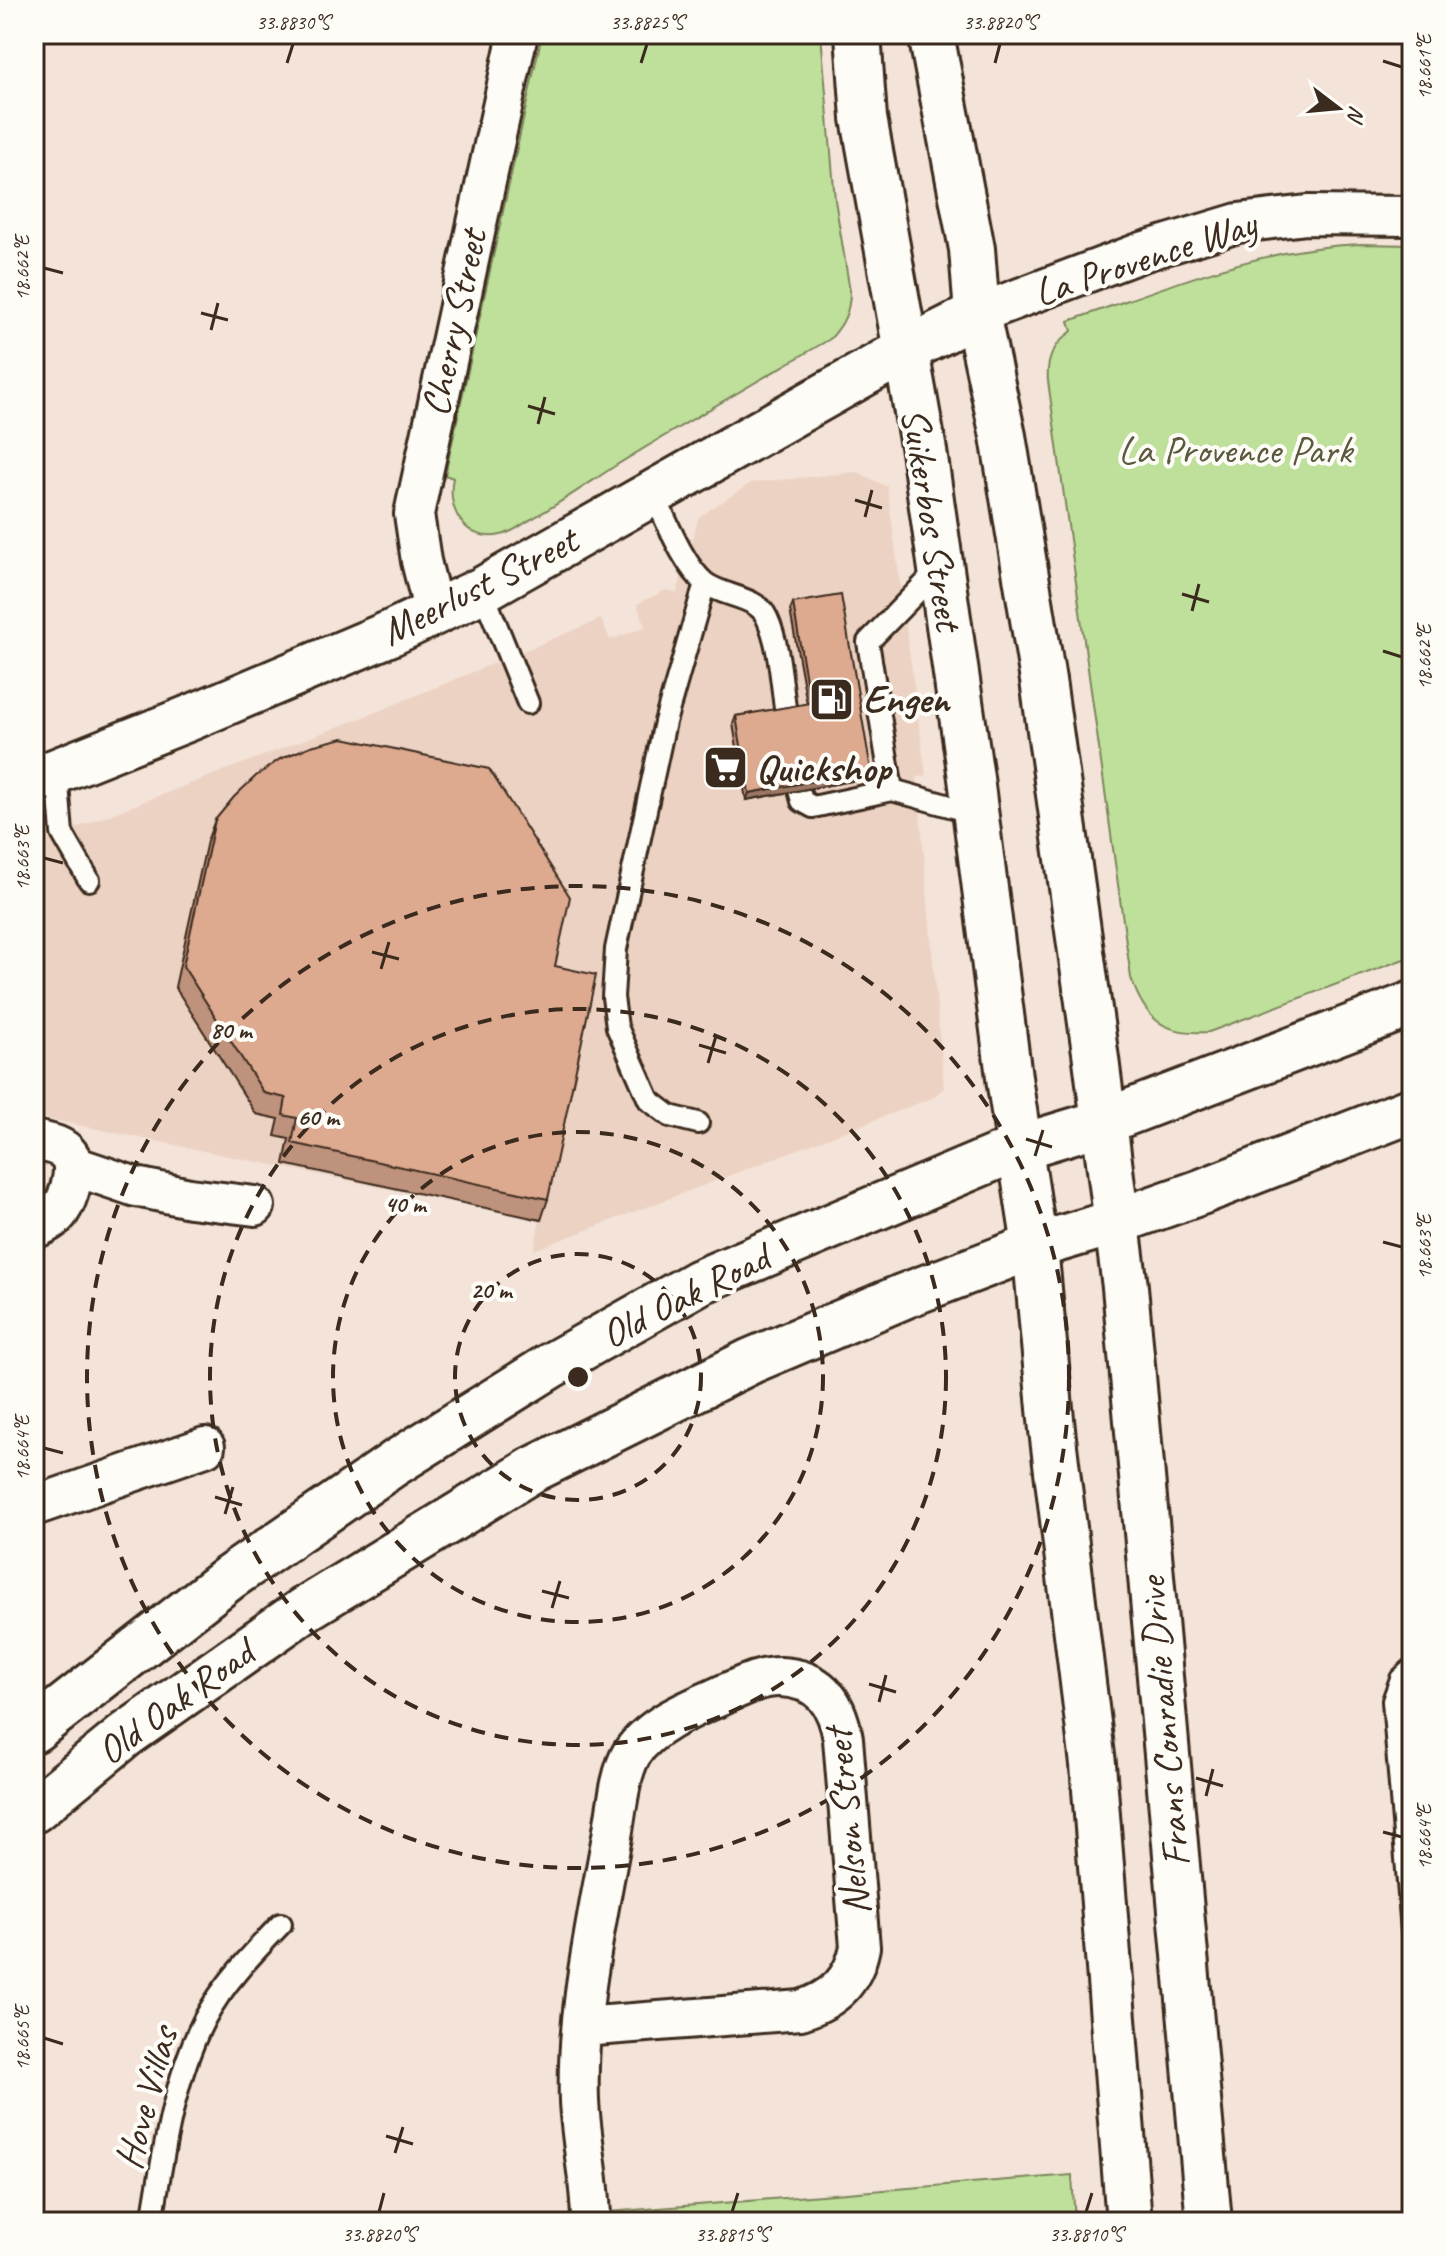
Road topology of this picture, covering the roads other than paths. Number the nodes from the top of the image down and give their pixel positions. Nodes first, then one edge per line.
1 (518, 34) edge
2 (858, 34) edge
3 (931, 34) edge
4 (1412, 216) edge
5 (977, 314) junction
6 (904, 351) junction
7 (653, 493) junction
8 (941, 568) junction
9 (705, 583) junction
10 (482, 590) junction
11 (434, 613) junction
12 (868, 642) junction
13 (846, 645) edge
14 (798, 654) edge
15 (777, 657) junction
16 (528, 703) dead end
17 (786, 714) edge
18 (46, 776) edge
19 (799, 790) edge
20 (892, 790) junction
21 (975, 813) junction
22 (89, 880) dead end
23 (1412, 1004) edge
24 (1412, 1110) edge
25 (1103, 1122) junction
26 (698, 1123) dead end
27 (34, 1140) edge
28 (1020, 1147) junction
29 (74, 1166) junction
30 (255, 1206) dead end
31 (1116, 1222) junction
32 (34, 1229) edge
33 (1035, 1246) junction
34 (205, 1447) dead end
35 (34, 1506) edge
36 (1412, 1669) edge
37 (34, 1730) edge
38 (34, 1810) edge
39 (281, 1924) dead end
40 (1412, 1931) edge
41 (582, 2027) junction
42 (152, 2222) edge
43 (591, 2222) edge
44 (1129, 2222) edge
45 (1209, 2222) edge

1 - 11 street, Cherry Street
2 - 6 street, Suikerbos Street
3 - 5 street, Suikerbos Street
4 - 5 street, La Provence Way
5 - 6 street, Meerlust Street
5 - 25 street, Suikerbos Street
6 - 7 street, Meerlust Street
6 - 8 street, Suikerbos Street
7 - 9 lane
7 - 10 street, Meerlust Street
8 - 12 lane
8 - 21 street, Suikerbos Street
9 - 15 lane
9 - 26 lane
10 - 11 street, Meerlust Street
10 - 16 lane
11 - 18 street, Meerlust Street
12 - 13 lane
12 - 20 lane
14 - 15 lane
15 - 17 lane
18 - 22 lane
19 - 20 lane
20 - 21 lane
21 - 28 street, Suikerbos Street
23 - 25 street, Old Oak Road
24 - 31 street, Old Oak Road
25 - 28 street, Old Oak Road
25 - 31 street, Suikerbos Street
27 - 29 street
28 - 33 street, Frans Conradie Drive
28 - 37 street, Old Oak Road
29 - 30 street
29 - 32 street
31 - 33 street, Old Oak Road
31 - 45 street, Frans Conradie Drive
33 - 38 street, Old Oak Road
33 - 44 street, Frans Conradie Drive
34 - 35 street
36 - 40 lane
39 - 42 lane, Hove Villas
41 - 41 street, Nelson Street
41 - 43 street, Nelson Street

